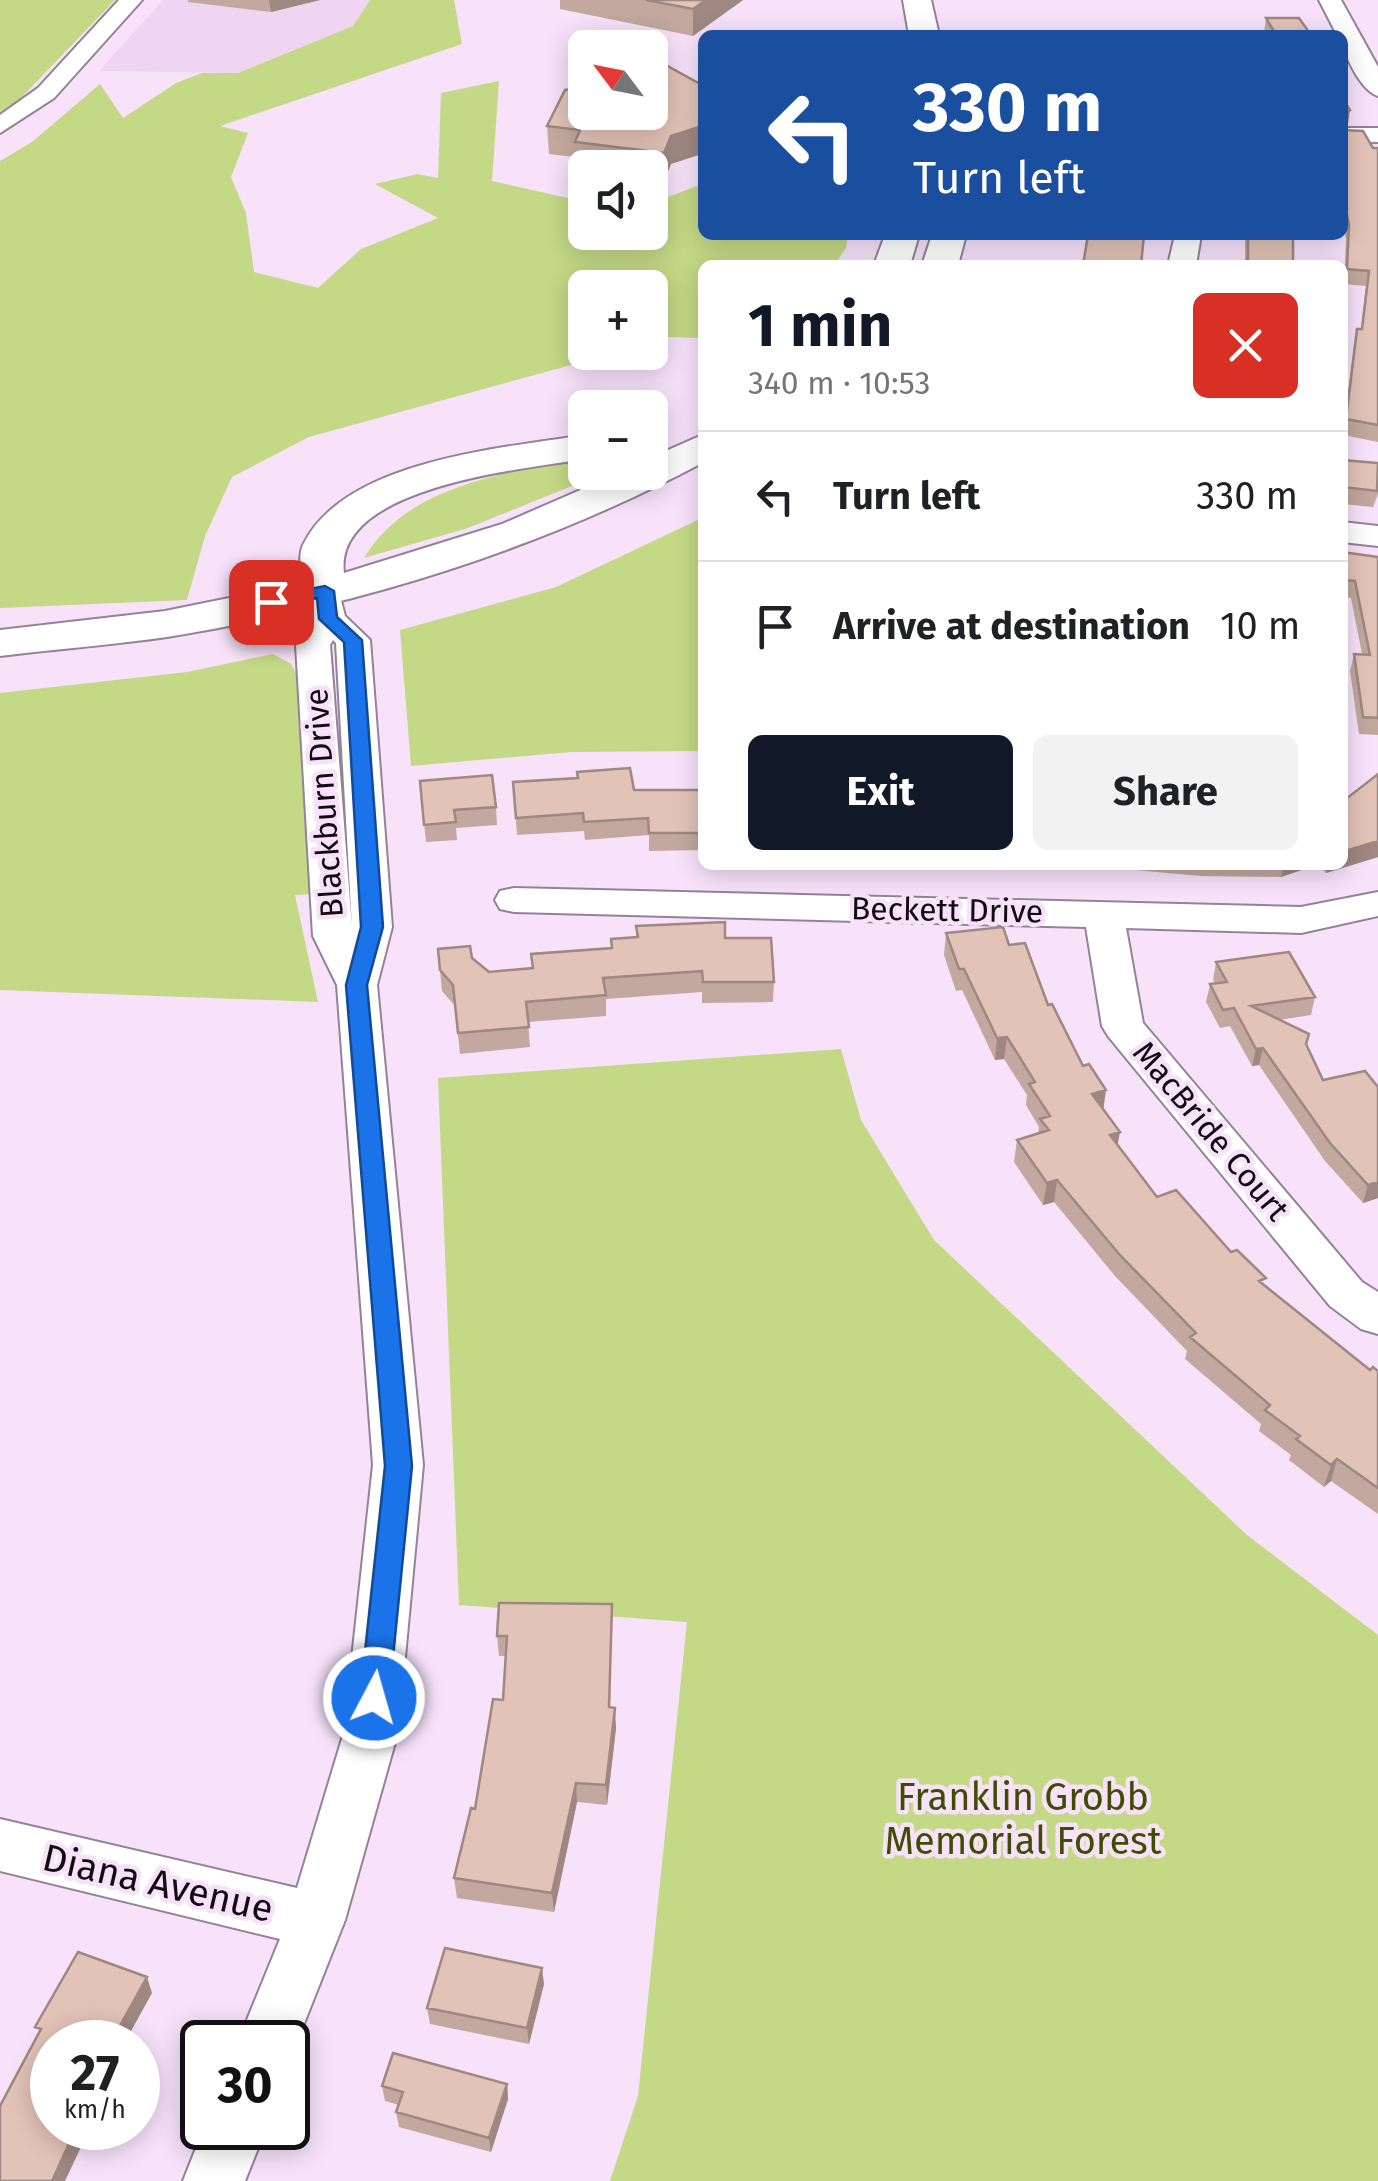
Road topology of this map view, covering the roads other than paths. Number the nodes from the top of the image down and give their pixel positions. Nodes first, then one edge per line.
1 (131, 0) edge
2 (917, 0) edge
3 (1330, 0) edge
4 (923, 30) edge
5 (1346, 30) edge
6 (1348, 33) edge
7 (1378, 89) edge
8 (0, 126) edge
9 (1348, 135) edge
10 (1378, 135) edge
11 (698, 417) edge
12 (668, 426) edge
13 (698, 449) edge
14 (568, 450) edge
15 (698, 484) edge
16 (1348, 533) edge
17 (1378, 536) edge
18 (327, 605) junction
19 (0, 643) edge
20 (0, 673) edge
21 (514, 900) dead end
22 (1378, 904) edge
23 (1104, 914) junction
24 (1378, 1316) edge
25 (0, 1845) edge
26 (316, 1920) junction
27 (277, 2020) edge
28 (226, 2150) edge
29 (214, 2181) edge

1 - 8 street
2 - 4 main road
3 - 5 street
6 - 7 street
9 - 10 street
11 - 12 main road
13 - 18 main road
14 - 18 main road
15 - 18 main road
16 - 17 street
18 - 19 main road
18 - 20 main road
18 - 26 street, Blackburn Drive
21 - 23 street, Beckett Drive
22 - 23 street, Beckett Drive
23 - 24 street, MacBride Court
25 - 26 street, Diana Avenue
26 - 27 street, Blackburn Drive
28 - 29 street

